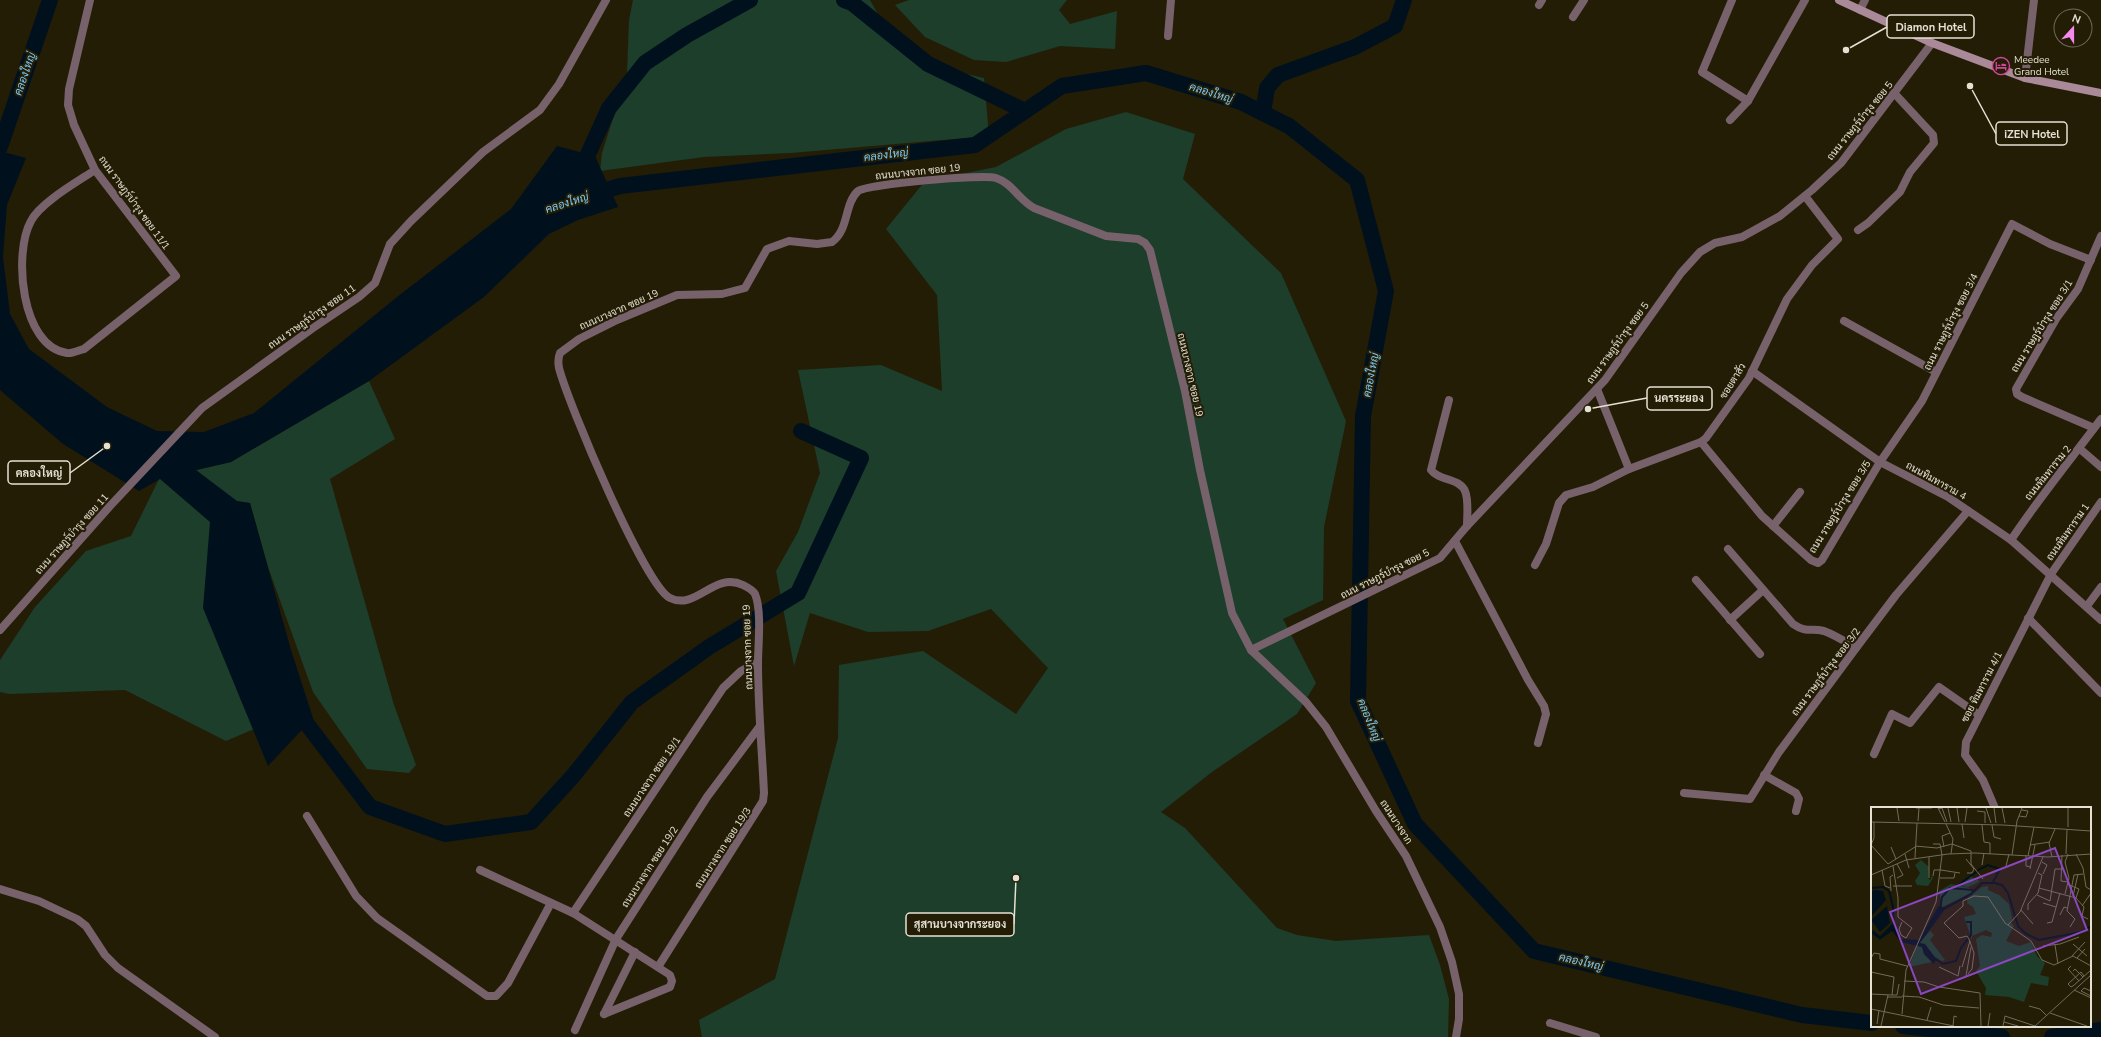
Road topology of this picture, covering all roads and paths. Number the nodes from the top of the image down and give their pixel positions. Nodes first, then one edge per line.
1 (90, 0) edge
2 (606, 0) edge
3 (1171, 0) edge
4 (1584, 0) edge
5 (1732, 0) edge
6 (1805, 0) edge
7 (1839, 0) edge
8 (1865, 0) edge
9 (2034, 0) edge
10 (1860, 10) junction
11 (1572, 17) dead end
12 (1168, 36) dead end
13 (1932, 43) junction
14 (2025, 78) junction
15 (2101, 93) edge
16 (1894, 94) junction
17 (1748, 101) junction
18 (1730, 120) dead end
19 (95, 170) junction
20 (1805, 196) junction
21 (1858, 230) dead end
22 (2101, 236) edge
23 (2091, 260) junction
24 (1844, 321) dead end
25 (1752, 371) junction
26 (1936, 372) junction
27 (1598, 389) junction
28 (1449, 400) dead end
29 (2101, 419) edge
30 (2094, 428) junction
31 (1701, 442) junction
32 (2080, 449) junction
33 (1880, 462) junction
34 (2101, 467) edge
35 (1629, 469) junction
36 (1800, 492) dead end
37 (2101, 502) edge
38 (1968, 511) junction
39 (1467, 526) junction
40 (1773, 526) junction
41 (2010, 540) junction
42 (1455, 541) junction
43 (1728, 549) dead end
44 (1535, 565) dead end
45 (2051, 574) junction
46 (1696, 580) dead end
47 (2101, 587) edge
48 (1763, 590) junction
49 (2087, 606) junction
50 (2028, 618) junction
51 (1730, 620) junction
52 (2101, 620) edge
53 (0, 630) edge
54 (1856, 648) junction
55 (1251, 650) junction
56 (1760, 654) dead end
57 (758, 662) junction
58 (2101, 693) edge
59 (1979, 715) junction
60 (760, 726) junction
61 (1538, 743) dead end
62 (1874, 754) dead end
63 (1764, 775) junction
64 (1684, 793) dead end
65 (1995, 807) edge
66 (1796, 811) dead end
67 (306, 816) dead end
68 (480, 870) dead end
69 (0, 889) edge
70 (551, 903) junction
71 (573, 913) junction
72 (616, 939) junction
73 (635, 952) junction
74 (658, 967) junction
75 (1550, 1023) dead end
76 (575, 1030) dead end
77 (215, 1037) edge
78 (1456, 1037) edge
79 (1596, 1037) edge

1 - 19 street, ถนน ราษฎร์บำรุง ซอย 11/1
2 - 53 street, ถนน ราษฎร์บำรุง ซอย 11
3 - 12 street
4 - 11 street
5 - 17 street
6 - 17 street
7 - 10 street
8 - 10 street
9 - 14 street
10 - 13 street
13 - 14 street
13 - 16 street, ถนน ราษฎร์บำรุง ซอย 5
14 - 15 street
16 - 20 street, ถนน ราษฎร์บำรุง ซอย 5
16 - 21 street
17 - 18 street
19 - 19 street, ถนน ราษฎร์บำรุง ซอย 11/1
20 - 25 street, ซอยตาสัว
20 - 27 street, ถนน ราษฎร์บำรุง ซอย 5
22 - 23 street, ถนน ราษฎร์บำรุง ซอย 3/1
23 - 26 street, ถนน ราษฎร์บำรุง ซอย 3/4
23 - 30 street, ถนน ราษฎร์บำรุง ซอย 3/1
24 - 26 street
25 - 31 street, ซอยตาสัว
25 - 33 street, ถนนทิมทาราม 4
26 - 33 street, ถนน ราษฎร์บำรุง ซอย 3/4
27 - 35 street
27 - 39 street, ถนน ราษฎร์บำรุง ซอย 5
28 - 39 street
29 - 30 street, ถนนทิมทาราม 2
30 - 32 street, ถนนทิมทาราม 2
31 - 35 street, ซอยตาสัว
31 - 40 street, ถนน ราษฎร์บำรุง ซอย 3/5
32 - 34 street
32 - 41 street, ถนนทิมทาราม 2
33 - 38 street, ถนนทิมทาราม 4
33 - 40 street, ถนน ราษฎร์บำรุง ซอย 3/5
35 - 44 street, ซอยตาสัว
36 - 40 street
37 - 45 street, ถนนทิมทาราม 1
38 - 41 street, ถนนทิมทาราม 4
38 - 54 street, ถนน ราษฎร์บำรุง ซอย 3/2
39 - 42 street, ถนน ราษฎร์บำรุง ซอย 5
41 - 45 street, ถนนทิมทาราม 4
42 - 55 street, ถนน ราษฎร์บำรุง ซอย 5
42 - 61 street
43 - 48 street
45 - 49 street, ถนนทิมทาราม 4
45 - 50 street, ซอย ทิมทาราม 4/1
46 - 51 street
47 - 49 street
48 - 51 street
48 - 54 street
49 - 52 street, ถนนทิมทาราม 4
50 - 58 street
50 - 59 street, ซอย ทิมทาราม 4/1
51 - 56 street
54 - 63 street, ถนน ราษฎร์บำรุง ซอย 3/2
55 - 57 street, ถนนบางจาก ซอย 19
55 - 78 street, ถนนบางจาก
57 - 60 street, ถนนบางจาก ซอย 19
57 - 71 street, ถนนบางจาก ซอย 19/1
59 - 62 street
59 - 65 street, ซอย ทิมทาราม 4/1
60 - 72 street, ถนนบางจาก ซอย 19/2
60 - 74 street, ถนนบางจาก ซอย 19/3
63 - 64 street, ถนน ราษฎร์บำรุง ซอย 3/2
63 - 66 street
67 - 70 street
68 - 70 street
69 - 77 street
70 - 71 street
71 - 72 street
72 - 73 street
72 - 76 street, ถนนบางจาก ซอย 19/2
73 - 74 street
73 - 74 street
75 - 79 street

